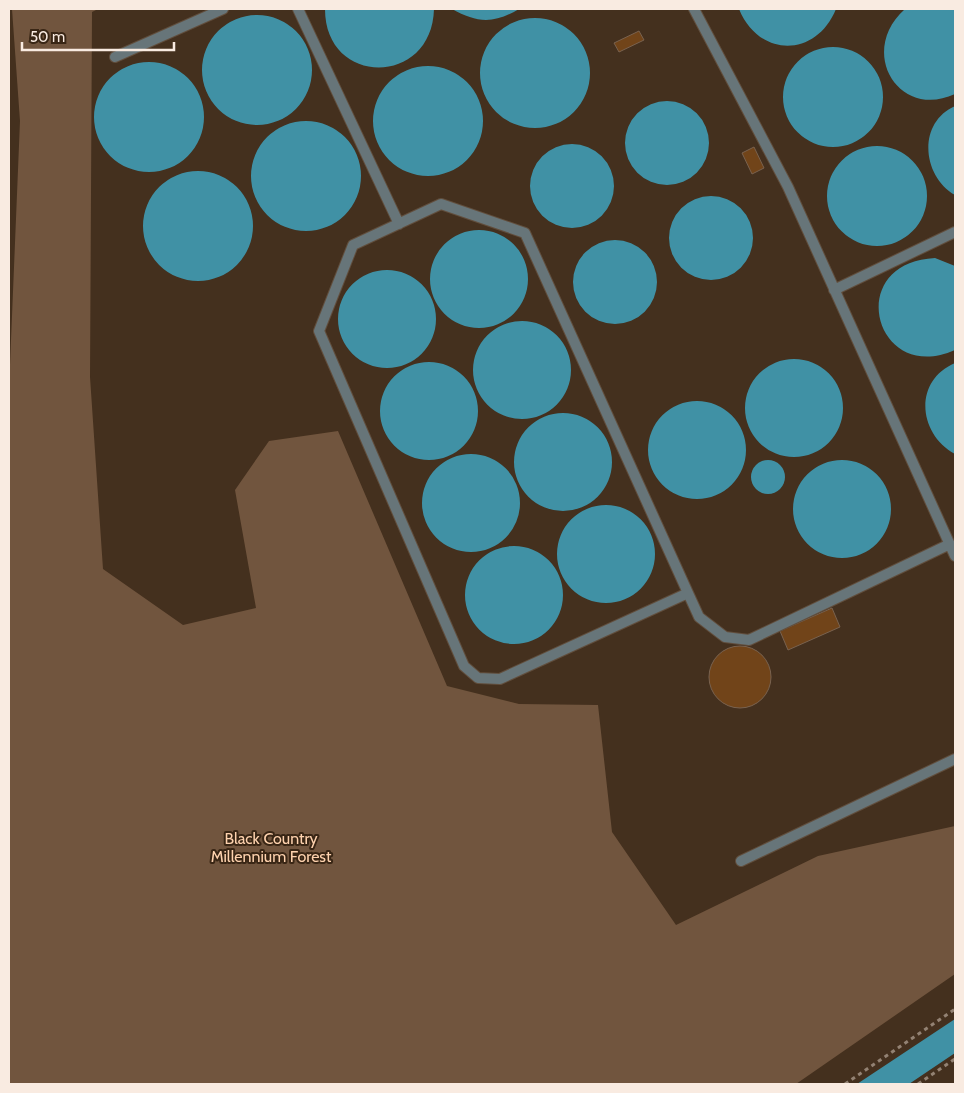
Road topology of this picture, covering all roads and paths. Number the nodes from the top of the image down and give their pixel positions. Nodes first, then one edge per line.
1 (223, 9) edge
2 (298, 9) edge
3 (694, 9) edge
4 (115, 57) dead end
5 (399, 224) junction
6 (955, 232) edge
7 (834, 290) junction
8 (950, 544) junction
9 (955, 556) edge
10 (688, 593) junction
11 (955, 759) edge
12 (741, 861) dead end
13 (955, 1009) edge
14 (955, 1059) edge
15 (845, 1084) edge
16 (918, 1084) edge

1 - 4 lane
2 - 5 lane
3 - 7 lane
5 - 10 lane
5 - 10 lane
6 - 7 lane
7 - 8 lane
8 - 9 lane
8 - 10 lane
11 - 12 lane
13 - 15 path
14 - 16 path

